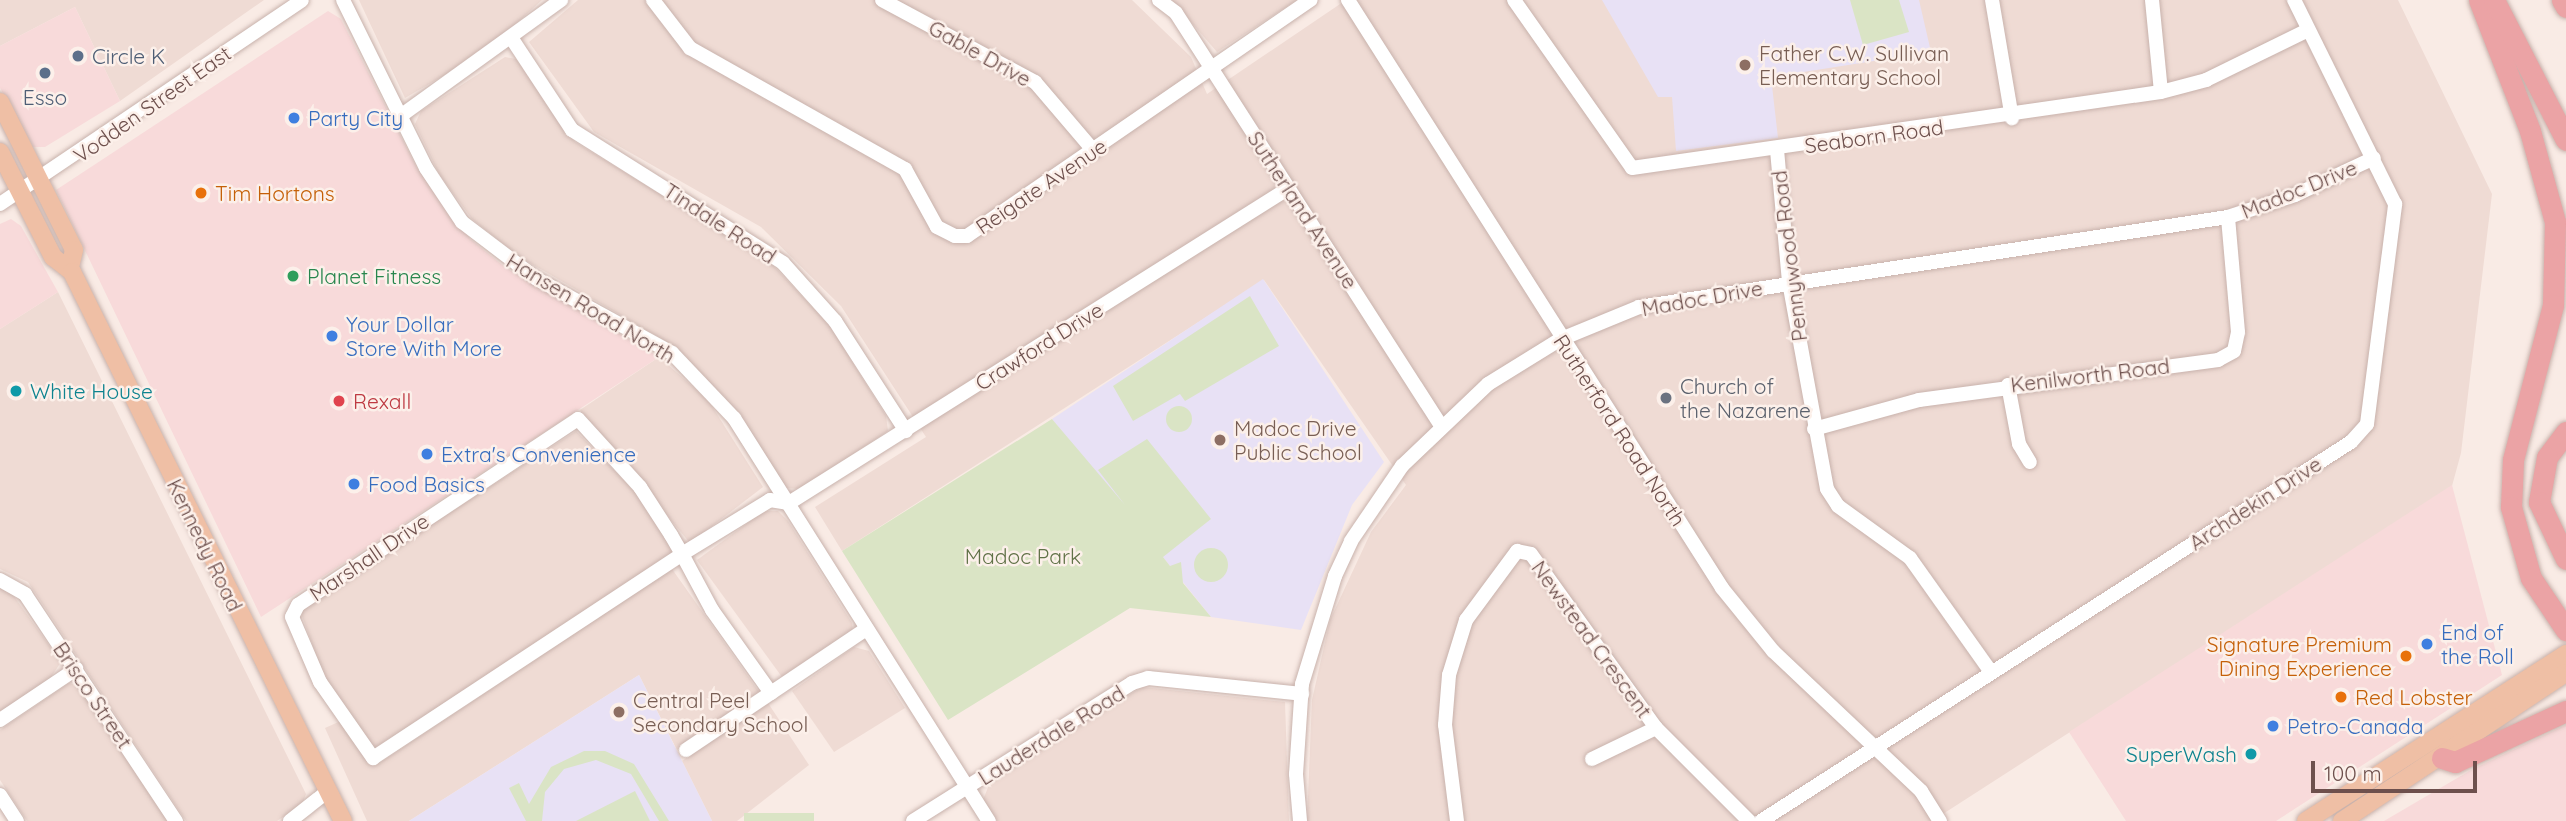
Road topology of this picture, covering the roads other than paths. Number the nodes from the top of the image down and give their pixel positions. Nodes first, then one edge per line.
1 (302, 0) edge
2 (343, 0) edge
3 (561, 0) edge
4 (653, 0) edge
5 (882, 0) edge
6 (1160, 0) edge
7 (1311, 0) edge
8 (1348, 0) edge
9 (1514, 0) edge
10 (1992, 0) edge
11 (2152, 0) edge
12 (2294, 0) edge
13 (2479, 0) edge
14 (2494, 0) edge
15 (2562, 0) edge
16 (2566, 7) edge
17 (2308, 30) junction
18 (512, 39) junction
19 (1213, 69) junction
20 (2161, 92) junction
21 (0, 102) edge
22 (399, 117) junction
23 (2012, 118) junction
24 (2566, 140) edge
25 (1777, 150) junction
26 (1094, 151) junction
27 (0, 152) edge
28 (2374, 158) junction
29 (39, 182) junction
30 (1289, 188) junction
31 (19, 193) junction
32 (0, 204) edge
33 (2228, 217) junction
34 (70, 268) junction
35 (1789, 282) junction
36 (1561, 339) junction
37 (2008, 385) junction
38 (1441, 425) junction
39 (1814, 429) junction
40 (906, 431) junction
41 (2566, 432) edge
42 (2030, 462) dead end
43 (789, 503) junction
44 (682, 554) junction
45 (2566, 559) edge
46 (0, 580) edge
47 (866, 629) junction
48 (2566, 630) edge
49 (2566, 654) edge
50 (76, 669) junction
51 (1991, 672) junction
52 (2566, 673) edge
53 (771, 693) junction
54 (1302, 694) junction
55 (2566, 711) edge
56 (0, 720) edge
57 (1657, 728) junction
58 (1877, 746) junction
59 (686, 750) dead end
60 (2442, 758) junction
61 (1592, 760) dead end
62 (968, 788) junction
63 (328, 791) junction
64 (0, 795) edge
65 (17, 821) edge
66 (176, 821) edge
67 (290, 821) edge
68 (343, 821) edge
69 (913, 821) edge
70 (989, 821) edge
71 (1300, 821) edge
72 (1457, 821) edge
73 (1749, 821) edge
74 (1761, 821) edge
75 (1940, 821) edge
76 (2306, 821) edge
77 (2343, 821) edge

1 - 29 street, Vodden Street East
2 - 22 street, Hansen Road North
3 - 18 street
4 - 26 street, Reigate Avenue
5 - 26 street, Gable Drive
6 - 19 street, Sutherland Avenue
7 - 19 street, Reigate Avenue
8 - 36 street, Rutherford Road North
9 - 25 street, Seaborn Road
10 - 23 street
11 - 20 street
12 - 17 street, Archdekin Drive
13 - 48 highway
14 - 24 highway
15 - 16 highway
17 - 20 street, Seaborn Road
17 - 28 street, Archdekin Drive
18 - 22 street
18 - 40 street, Tindale Road
19 - 26 street, Reigate Avenue
19 - 30 street, Sutherland Avenue
20 - 23 street, Seaborn Road
21 - 29 main road
22 - 43 street, Hansen Road North
23 - 25 street, Seaborn Road
25 - 35 street, Pennywood Road
27 - 31 main road
28 - 33 street, Madoc Drive
28 - 51 street, Archdekin Drive
29 - 31 street, Vodden Street East
29 - 34 main road
30 - 38 street, Sutherland Avenue
30 - 40 street, Crawford Drive
31 - 32 street, Vodden Street East
31 - 34 main road
33 - 35 street, Madoc Drive
33 - 37 street, Kenilworth Road
34 - 63 main road, Kennedy Road
35 - 36 street, Madoc Drive
35 - 39 street, Pennywood Road
36 - 38 street, Madoc Drive
36 - 58 street, Rutherford Road North
37 - 39 street, Kenilworth Road
37 - 42 street
38 - 54 street, Madoc Drive
39 - 51 street, Pennywood Road
40 - 43 street, Crawford Drive
41 - 45 highway
43 - 44 street, Marshall Drive
43 - 47 street, Hansen Road North
44 - 44 street, Marshall Drive
44 - 53 street
46 - 50 street, Brisco Street
47 - 53 street
47 - 62 street, Hansen Road North
49 - 76 main road
50 - 56 street
50 - 66 street, Brisco Street
51 - 58 street, Archdekin Drive
52 - 60 main road
53 - 59 street
54 - 62 street, Lauderdale Road
54 - 71 street, Madoc Drive
55 - 60 highway
57 - 61 street
57 - 72 street, Newstead Crescent
57 - 73 street, Newstead Crescent
58 - 74 street, Archdekin Drive
58 - 75 street, Rutherford Road North
60 - 77 main road
62 - 69 street, Lauderdale Road
62 - 70 street, Hansen Road North
63 - 67 street
63 - 68 main road, Kennedy Road
64 - 65 street

